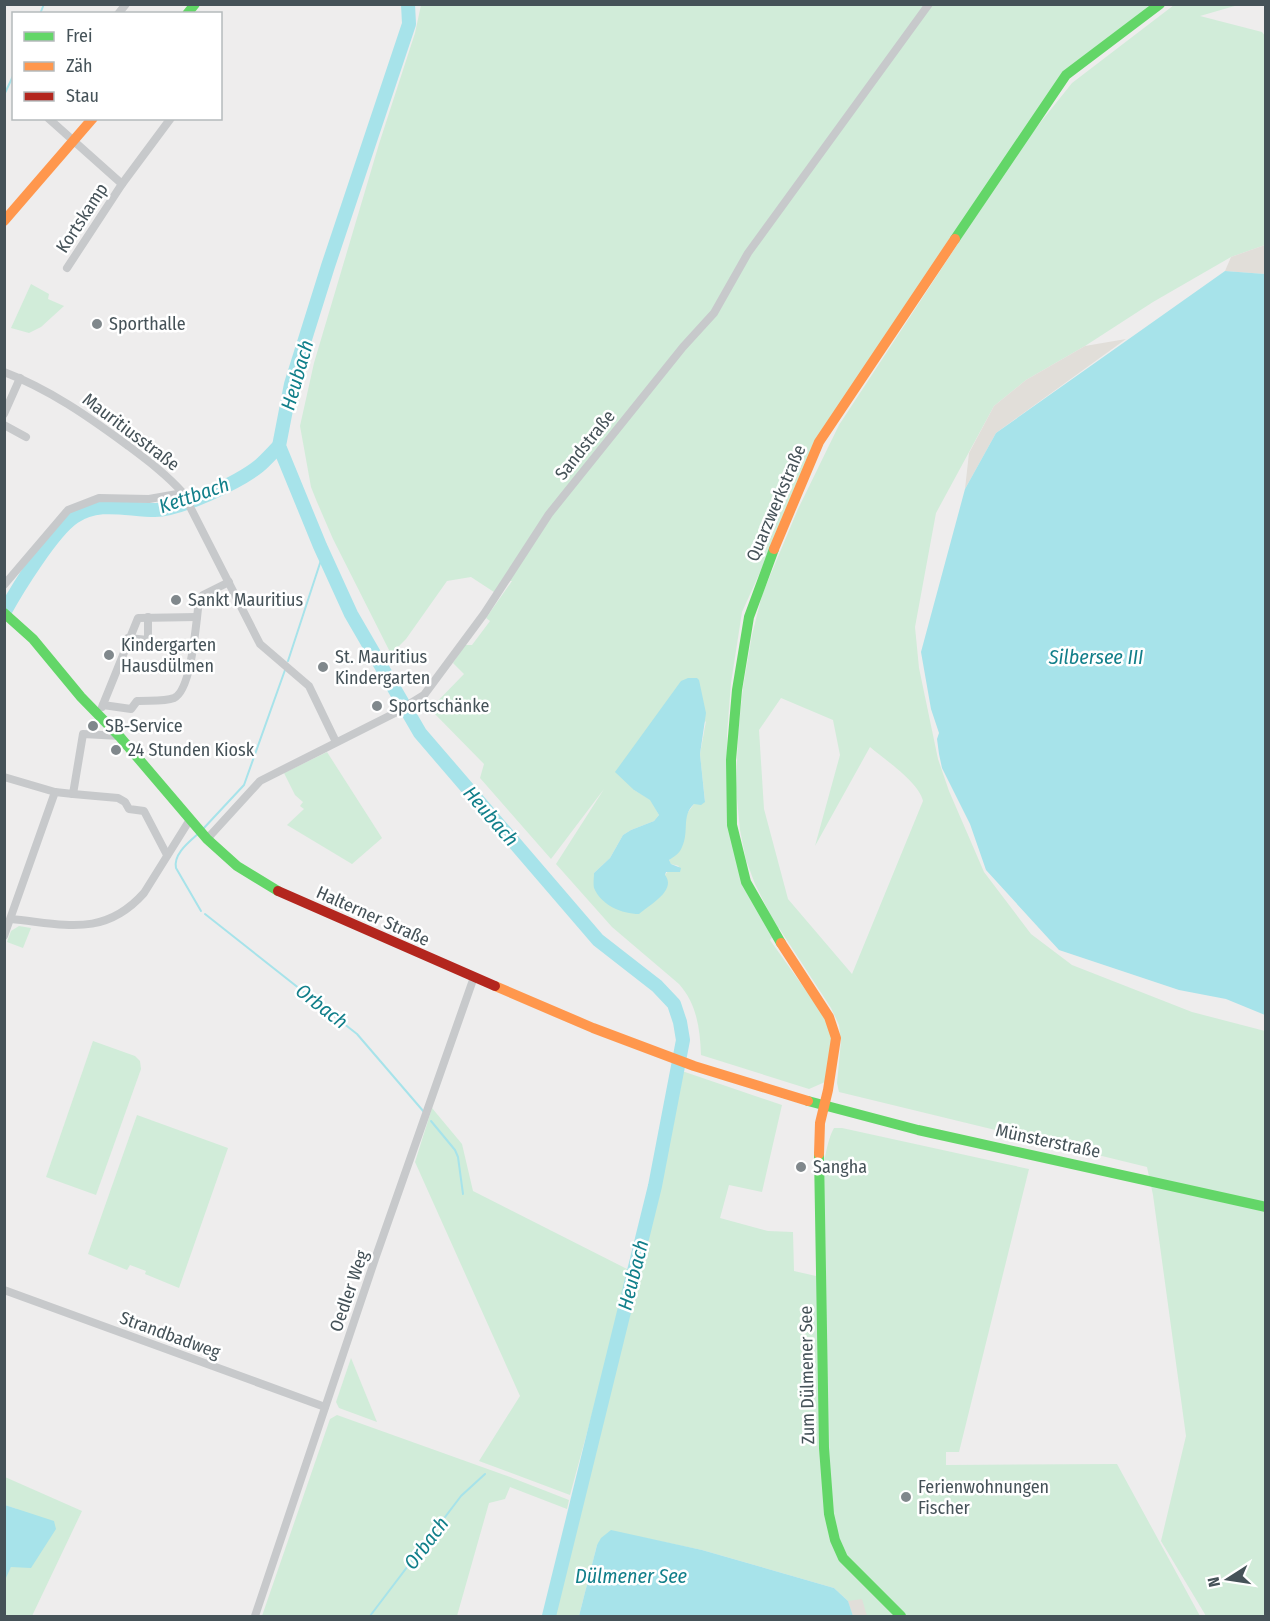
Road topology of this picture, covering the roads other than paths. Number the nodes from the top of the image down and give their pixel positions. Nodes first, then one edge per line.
1 (929, 4) edge
2 (1160, 4) edge
3 (50, 120) edge
4 (91, 120) edge
5 (170, 120) edge
6 (73, 141) junction
7 (122, 184) junction
8 (4, 220) edge
9 (67, 268) dead end
10 (4, 372) edge
11 (20, 378) junction
12 (4, 414) edge
13 (4, 425) edge
14 (26, 437) dead end
15 (184, 495) junction
16 (229, 582) junction
17 (4, 585) edge
18 (7, 615) edge
19 (148, 617) junction
20 (197, 617) junction
21 (128, 638) junction
22 (100, 709) junction
23 (120, 736) junction
24 (336, 742) junction
25 (4, 777) edge
26 (55, 792) junction
27 (74, 794) junction
28 (199, 831) junction
29 (167, 855) junction
30 (11, 919) junction
31 (4, 936) edge
32 (474, 977) junction
33 (823, 1106) junction
34 (1266, 1207) edge
35 (4, 1290) edge
36 (325, 1407) junction
37 (255, 1617) edge
38 (901, 1617) edge

1 - 24 street, Sandstraße
2 - 33 street, Quarzwerkstraße
3 - 6 street, Kortskamp
4 - 6 street
5 - 7 street, Kortskamp
6 - 7 street, Kortskamp
6 - 8 street
7 - 9 street, Kortskamp
10 - 11 street, Mauritiusstraße
11 - 12 street
11 - 15 street, Mauritiusstraße
13 - 14 street
15 - 16 street, Mauritiusstraße
15 - 17 street
16 - 20 street
16 - 24 street, Mauritiusstraße
18 - 22 street, Halterner Straße
19 - 20 street
19 - 21 street
19 - 21 street
20 - 22 street
21 - 22 street
22 - 23 street, Halterner Straße
23 - 27 street
23 - 28 street, Halterner Straße
24 - 28 street, Sandstraße
25 - 26 street
26 - 27 street
26 - 30 street
27 - 29 street
28 - 29 street, Sandstraße
28 - 32 street, Halterner Straße
29 - 30 street, Sandstraße
30 - 31 street
32 - 33 street, Halterner Straße
32 - 36 street, Oedler Weg
33 - 34 street, Münsterstraße
33 - 38 street, Zum Dülmener See
35 - 36 street, Strandbadweg
36 - 37 street, Oedler Weg

